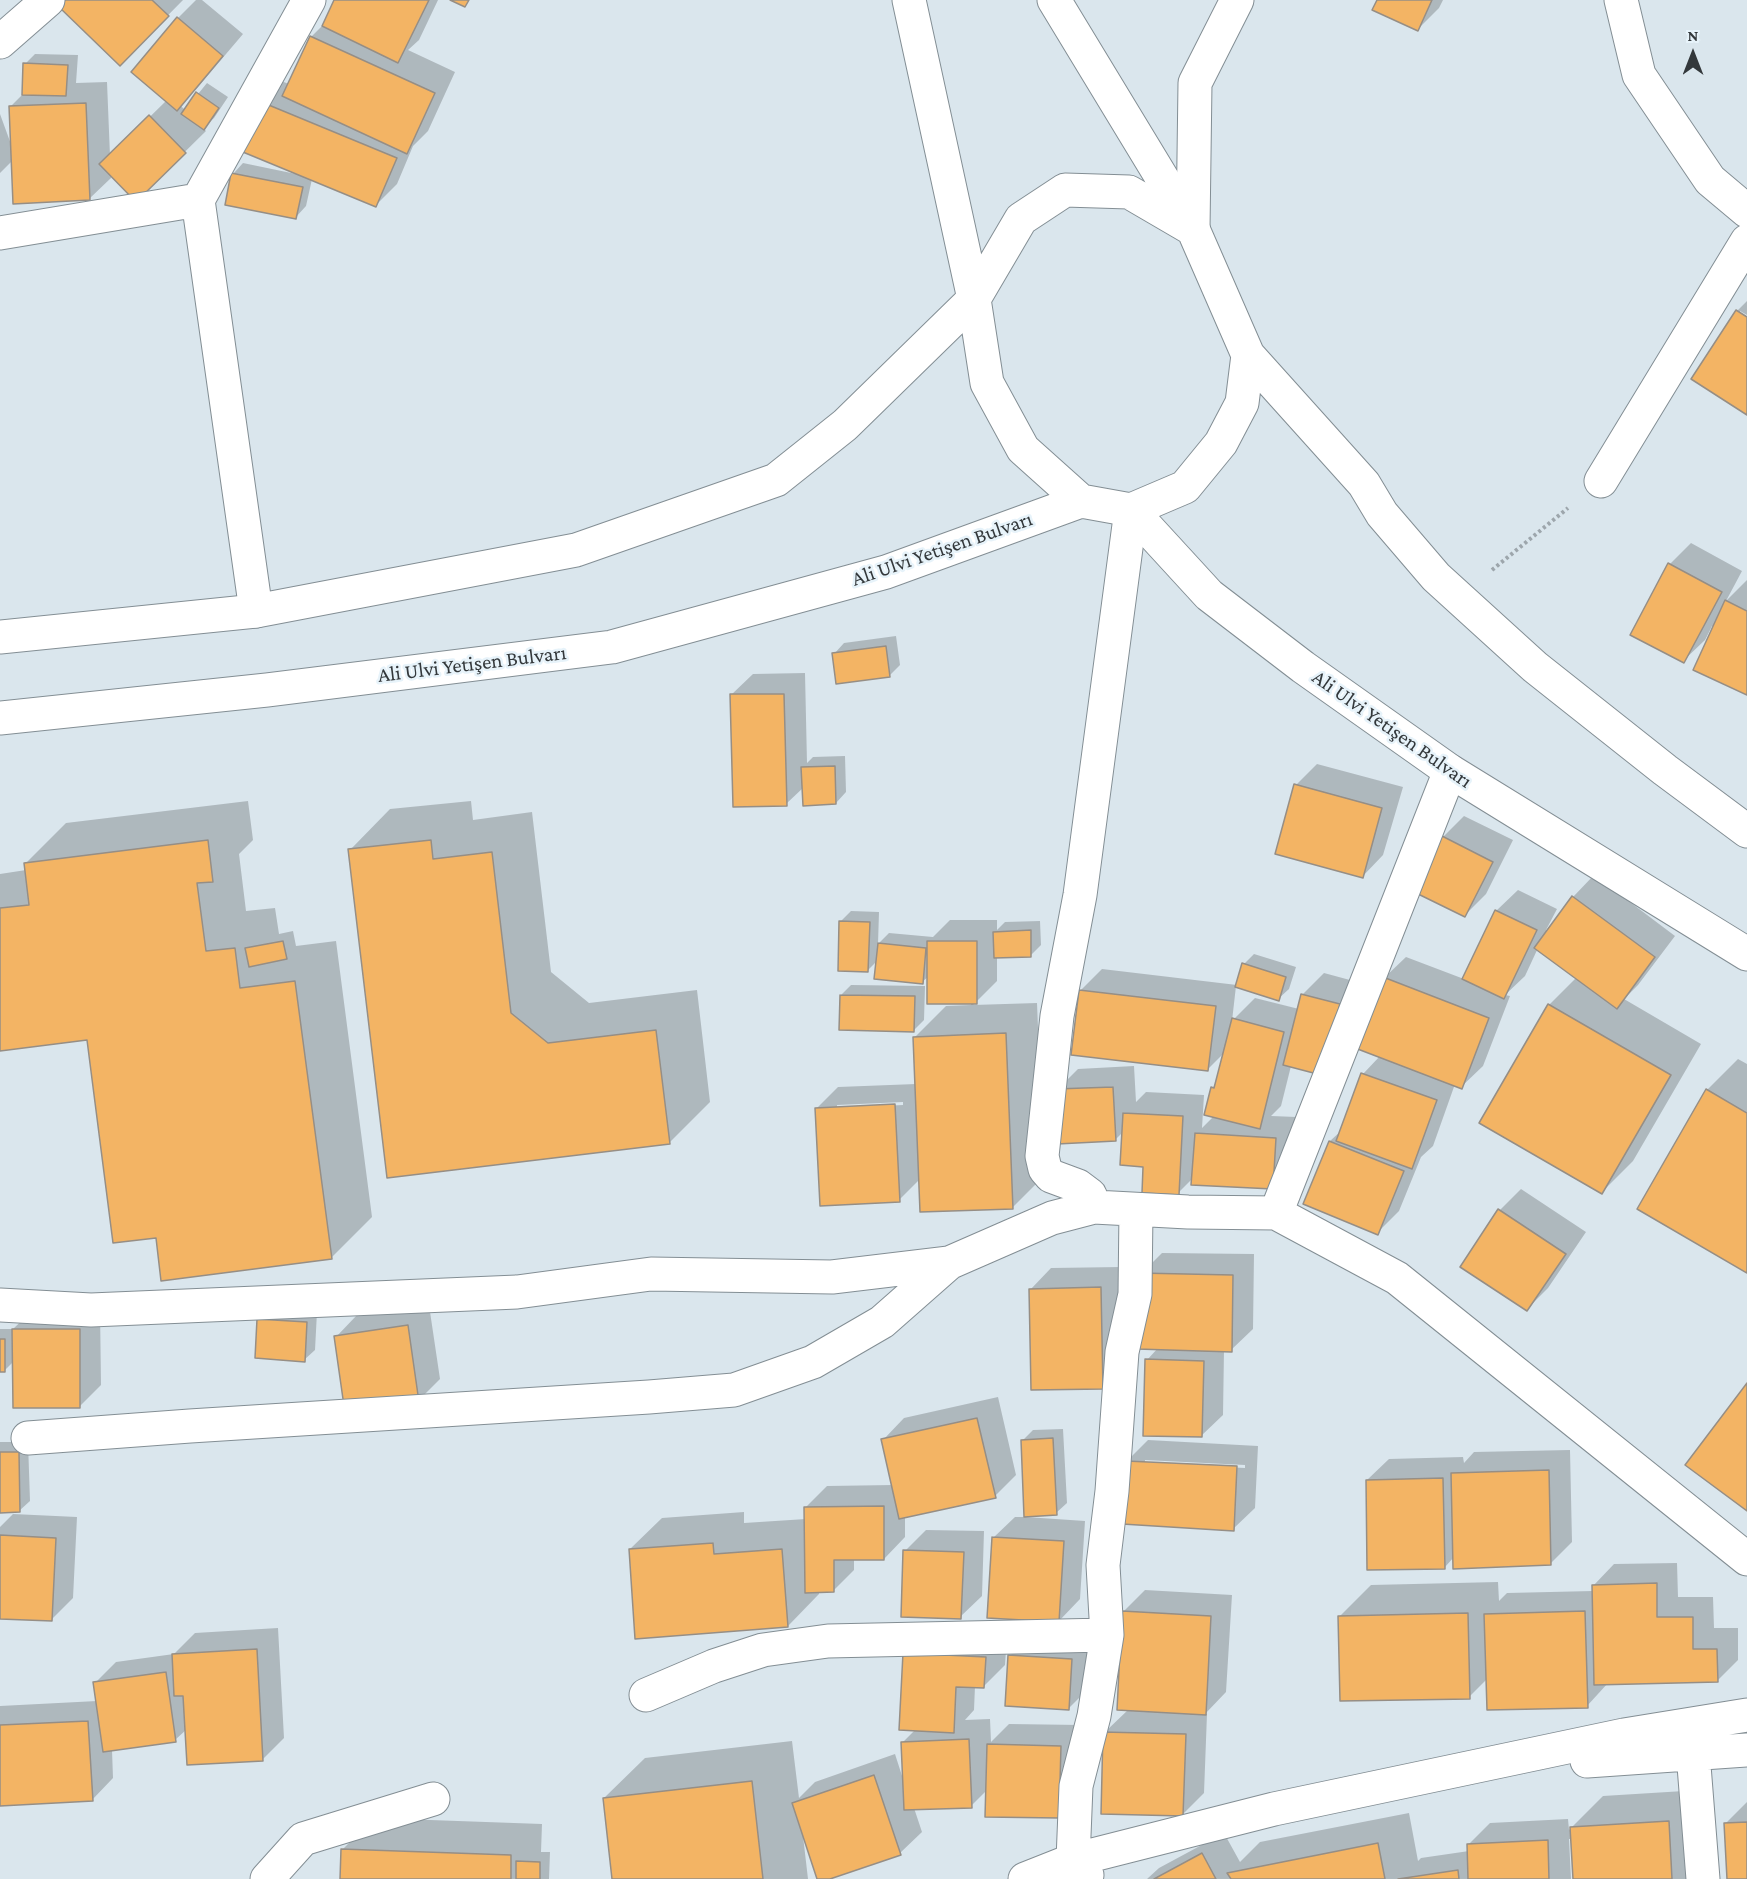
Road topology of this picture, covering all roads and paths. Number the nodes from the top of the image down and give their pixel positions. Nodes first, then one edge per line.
1 (48, 0) edge
2 (309, 0) edge
3 (909, 0) edge
4 (1054, 0) edge
5 (1237, 0) edge
6 (1621, 0) edge
7 (0, 42) edge
8 (198, 200) junction
9 (1747, 211) edge
10 (1193, 229) junction
11 (0, 233) edge
12 (1747, 241) edge
13 (974, 298) junction
14 (1248, 355) junction
15 (1601, 481) joint
16 (1081, 501) junction
17 (1131, 510) junction
18 (1458, 598) junction
19 (256, 611) junction
20 (0, 637) edge
21 (0, 718) edge
22 (1450, 771) junction
23 (1747, 831) edge
24 (1747, 954) edge
25 (1094, 1207) junction
26 (1136, 1210) junction
27 (1276, 1213) junction
28 (949, 1263) junction
29 (0, 1305) edge
30 (28, 1438) dead end
31 (1747, 1559) edge
32 (1107, 1635) junction
33 (646, 1695) dead end
34 (1747, 1715) edge
35 (1747, 1750) edge
36 (1693, 1753) junction
37 (1462, 1769) junction
38 (433, 1800) dead end
39 (1081, 1869) edge
40 (267, 1879) edge
41 (1025, 1879) edge
42 (1702, 1879) edge

1 - 7 street
2 - 8 street
3 - 13 street
4 - 10 street
5 - 10 street
6 - 9 street
8 - 11 street
8 - 19 street
10 - 13 street
10 - 14 street
12 - 15 street
13 - 16 street
13 - 19 street
14 - 17 street
14 - 18 street
15 - 18 path
16 - 17 street
16 - 21 street, Ali Ulvi Yetişen Bulvarı
17 - 22 street, Ali Ulvi Yetişen Bulvarı
17 - 25 street
18 - 23 street
19 - 20 street
22 - 24 street, Ali Ulvi Yetişen Bulvarı
22 - 27 street
25 - 26 street
25 - 28 street
26 - 27 street
26 - 32 street
27 - 31 street
28 - 29 street
28 - 30 street
32 - 33 street
32 - 39 street
34 - 37 street
35 - 36 street
36 - 37 street
36 - 42 street
37 - 39 street
38 - 40 street
39 - 41 street

